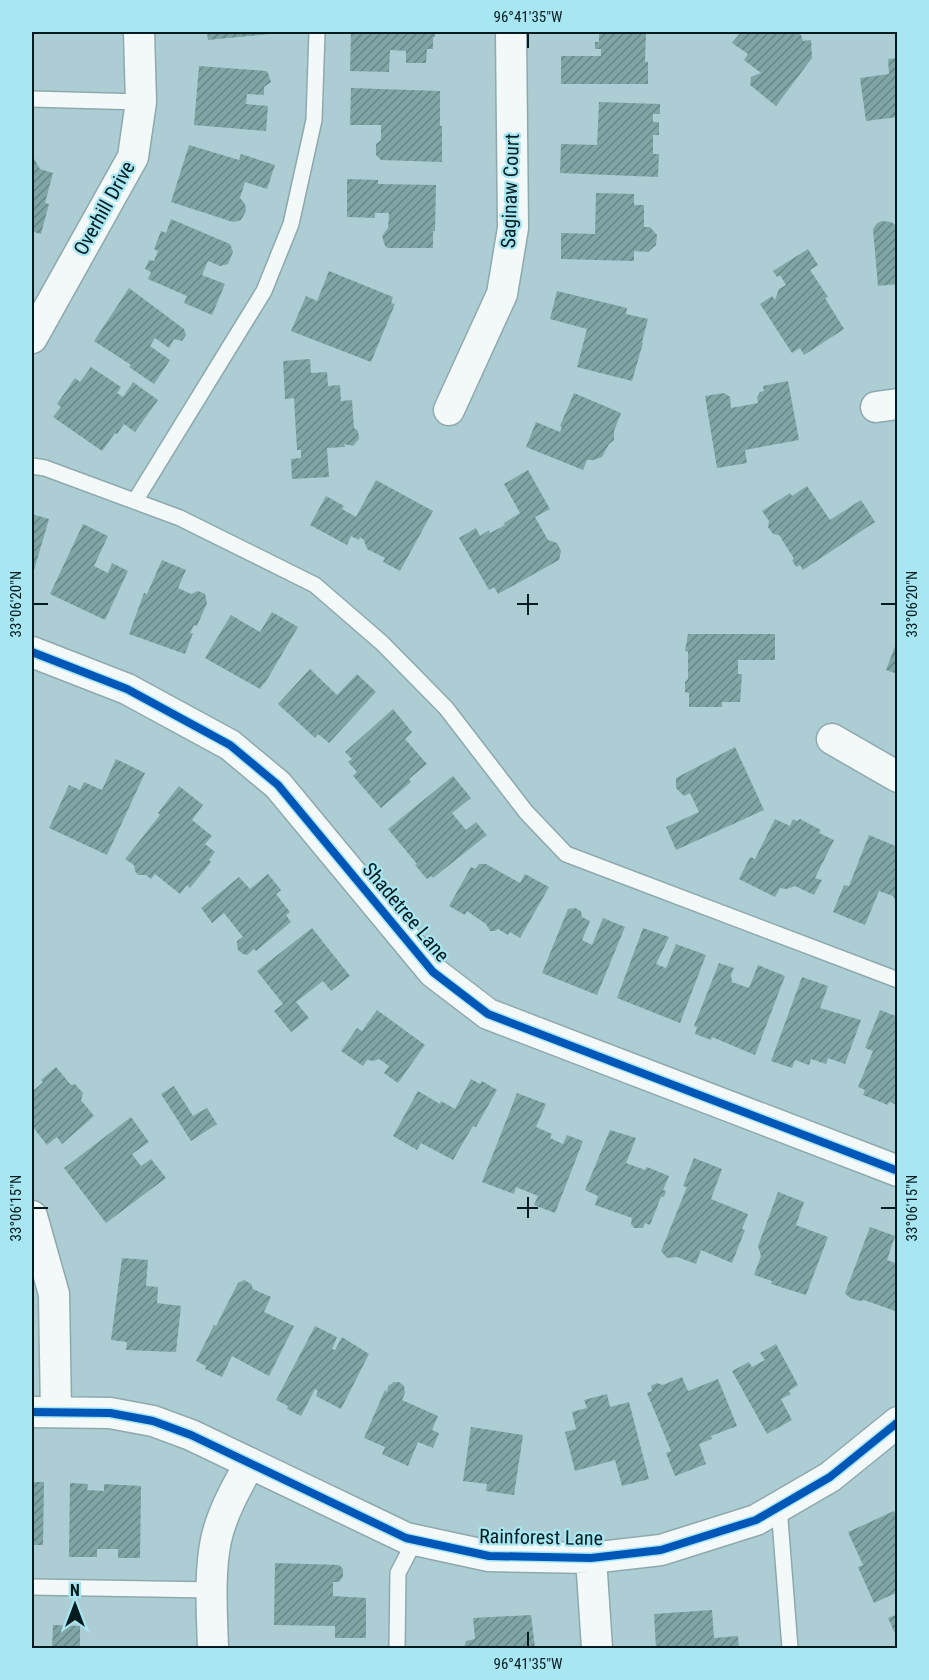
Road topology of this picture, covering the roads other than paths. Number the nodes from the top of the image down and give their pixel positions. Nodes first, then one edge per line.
1 (139, 32) edge
2 (317, 32) edge
3 (511, 32) edge
4 (32, 99) edge
5 (141, 102) junction
6 (36, 321) edge
7 (449, 410) dead end
8 (32, 466) edge
9 (135, 501) junction
10 (32, 652) edge
11 (832, 740) dead end
12 (897, 777) edge
13 (897, 980) edge
14 (897, 1171) edge
15 (32, 1216) edge
16 (44, 1412) edge
17 (897, 1422) edge
18 (250, 1463) junction
19 (778, 1507) junction
20 (415, 1540) junction
21 (591, 1558) junction
22 (32, 1587) edge
23 (212, 1590) junction
24 (213, 1648) edge
25 (397, 1648) edge
26 (597, 1648) edge
27 (790, 1648) edge

1 - 5 street, Overhill Drive
2 - 9 lane
3 - 7 street, Saginaw Court
4 - 5 lane
5 - 6 street, Overhill Drive
8 - 9 lane
9 - 13 lane
10 - 14 street, Shadetree Lane
11 - 12 street
15 - 16 street
16 - 18 street, Rainforest Lane
17 - 19 street, Rainforest Lane
18 - 20 street, Rainforest Lane
18 - 23 street
19 - 21 street, Rainforest Lane
19 - 27 lane
20 - 21 street, Rainforest Lane
20 - 25 lane
21 - 26 street
22 - 23 lane
23 - 24 street

